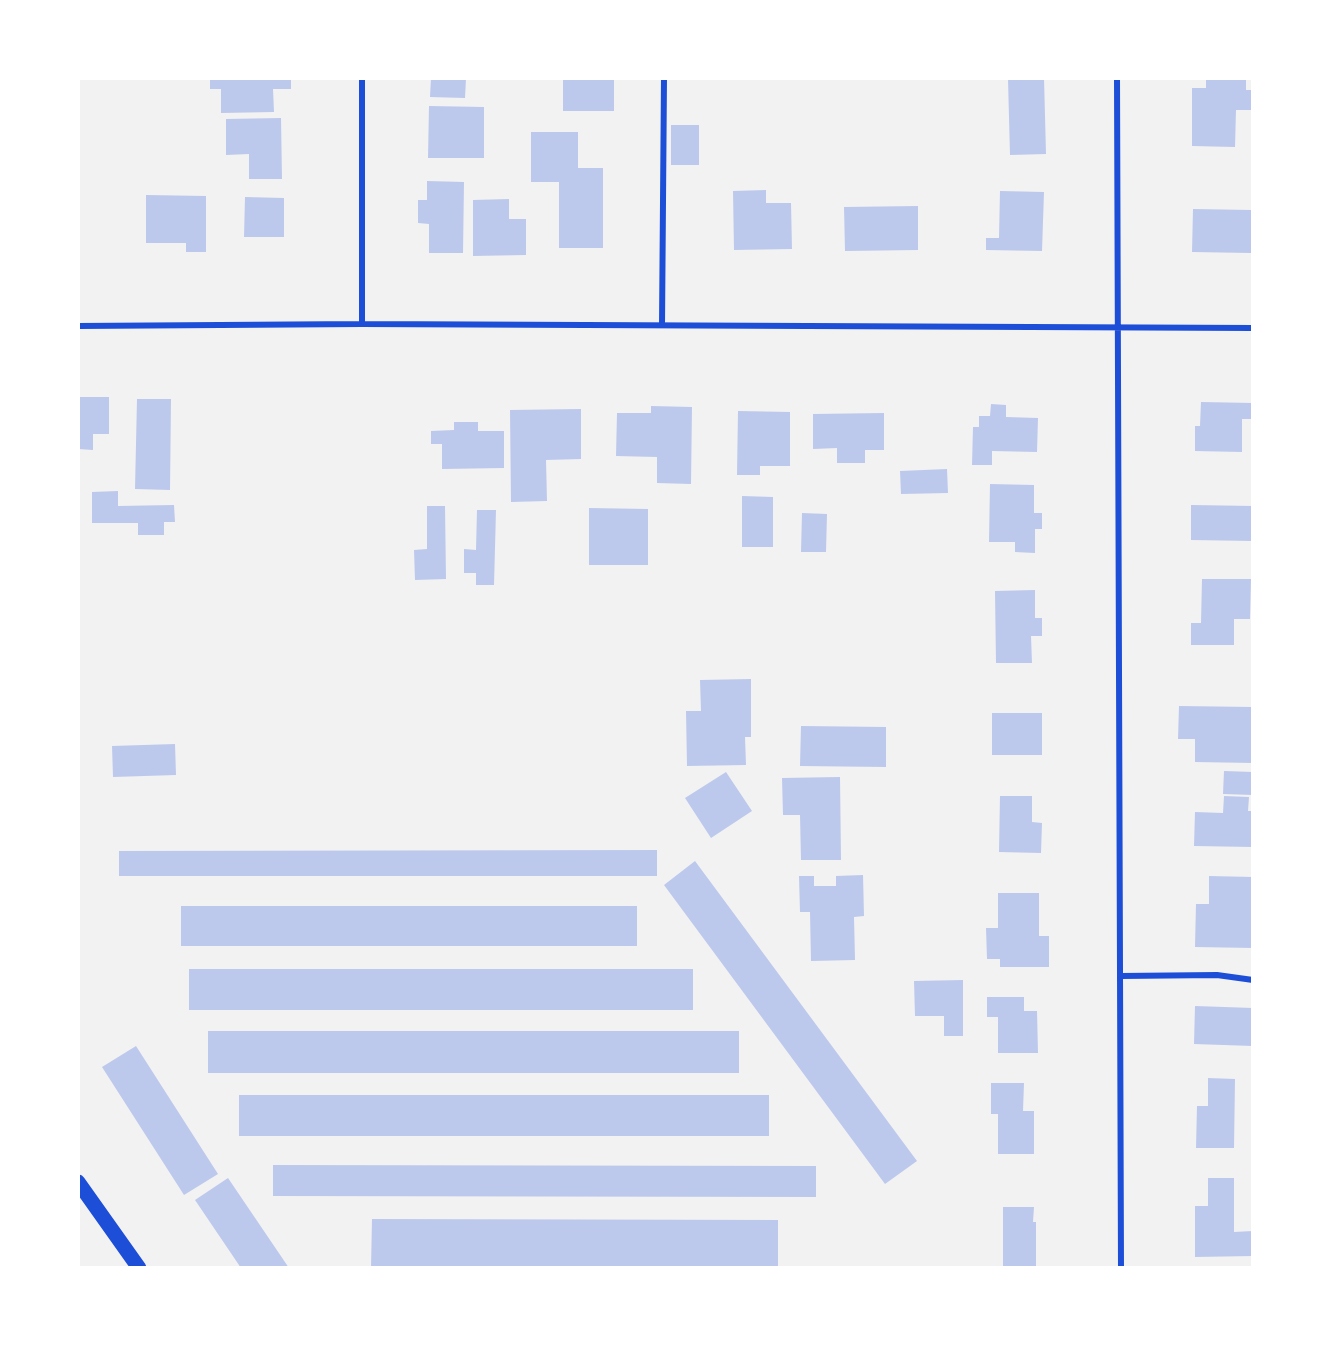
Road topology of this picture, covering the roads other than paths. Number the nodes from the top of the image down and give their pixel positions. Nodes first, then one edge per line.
1 (362, 78) edge
2 (664, 78) edge
3 (1117, 78) edge
4 (362, 324) junction
5 (78, 326) edge
6 (662, 326) junction
7 (1253, 328) edge
8 (1117, 329) junction
9 (1121, 976) junction
10 (1253, 980) edge
11 (78, 1182) edge
12 (139, 1268) edge
13 (1121, 1268) edge

1 - 4 street
2 - 6 street
3 - 8 street
4 - 5 street
4 - 6 street
6 - 8 street
7 - 8 street
8 - 9 street
9 - 10 street
9 - 13 street
11 - 12 main road

